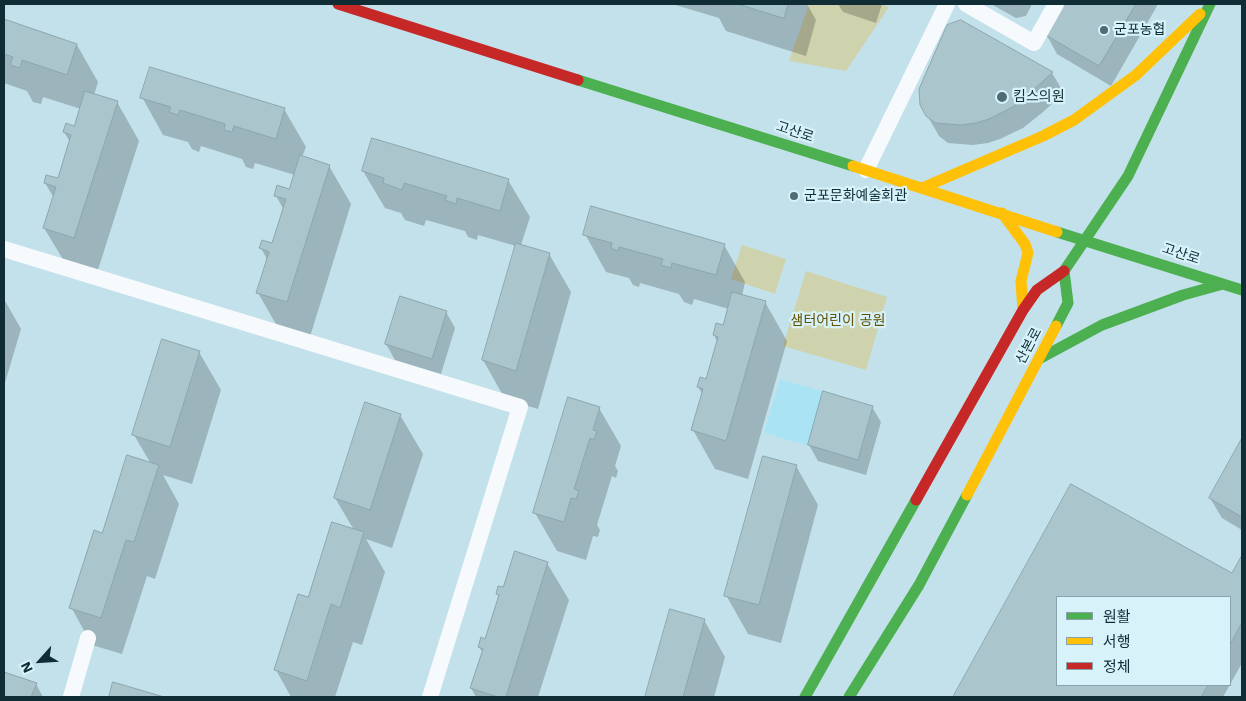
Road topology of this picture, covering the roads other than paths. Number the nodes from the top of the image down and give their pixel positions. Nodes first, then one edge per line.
1 (338, 4) edge
2 (947, 4) edge
3 (966, 4) edge
4 (1056, 4) edge
5 (1210, 4) edge
6 (866, 170) junction
7 (922, 188) junction
8 (1002, 213) junction
9 (1083, 241) junction
10 (4, 249) edge
11 (1064, 271) junction
12 (1223, 284) junction
13 (1242, 290) edge
14 (1023, 310) junction
15 (1039, 359) junction
16 (88, 638) dead end
17 (71, 697) edge
18 (430, 697) edge
19 (805, 697) edge
20 (849, 697) edge

1 - 6 street, 고산로
2 - 6 street
3 - 4 street
5 - 7 street
5 - 9 street
6 - 7 street, 고산로
7 - 8 street, 고산로
8 - 9 street, 고산로
8 - 14 street
9 - 11 street
9 - 12 street, 고산로
10 - 18 street
11 - 14 street
11 - 15 street, 산본로
12 - 13 street, 고산로
12 - 15 street
14 - 19 street
15 - 20 street, 산본로
16 - 17 street

